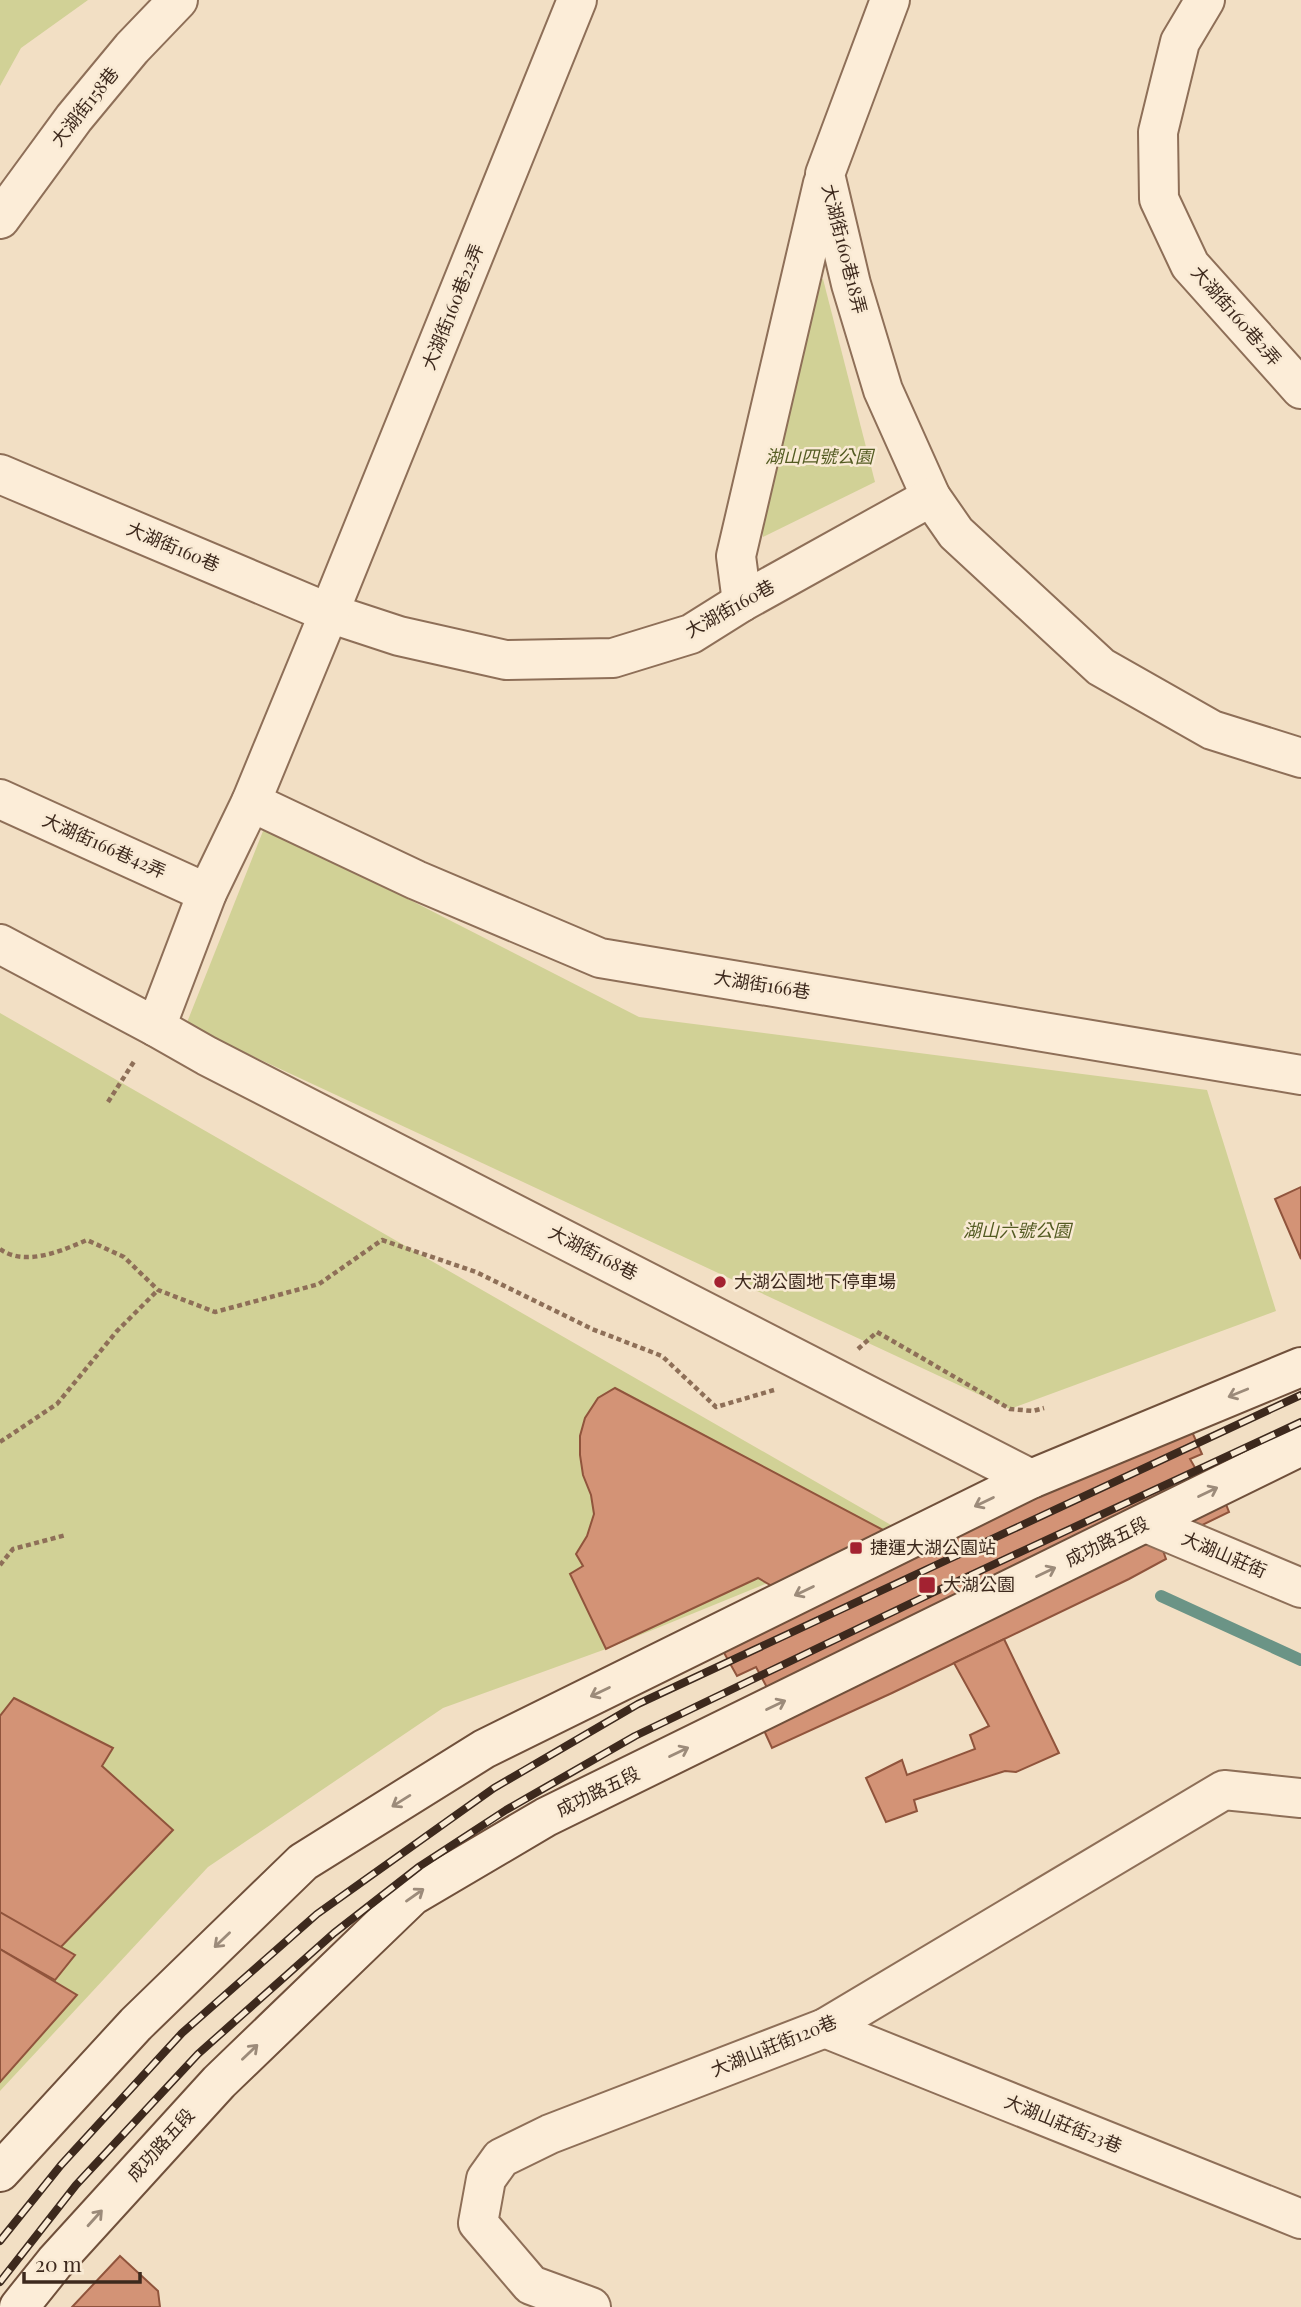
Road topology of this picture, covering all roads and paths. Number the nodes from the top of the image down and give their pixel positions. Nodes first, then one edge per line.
1 (178, 0) edge
2 (577, 0) edge
3 (890, 0) edge
4 (1205, 0) edge
5 (825, 174) junction
6 (0, 219) edge
7 (1301, 389) edge
8 (0, 474) edge
9 (931, 497) junction
10 (743, 602) junction
11 (329, 613) junction
12 (1301, 758) edge
13 (0, 799) edge
14 (251, 802) junction
15 (207, 893) junction
16 (0, 944) edge
17 (156, 1027) junction
18 (1301, 1075) edge
19 (107, 1102) dead end
20 (0, 1249) edge
21 (158, 1290) junction
22 (1301, 1367) edge
23 (829, 1374) junction
24 (1044, 1408) dead end
25 (0, 1442) edge
26 (1301, 1447) edge
27 (1031, 1479) junction
28 (1146, 1522) junction
29 (66, 1535) dead end
30 (0, 1565) edge
31 (1301, 1588) edge
32 (1301, 1798) edge
33 (825, 2028) junction
34 (0, 2172) edge
35 (1301, 2220) edge
36 (19, 2307) edge
37 (591, 2307) edge

1 - 6 street, 大湖街158巷
2 - 11 street, 大湖街160巷22弄
3 - 5 street, 大湖街160巷18弄
4 - 7 street, 大湖街160巷2弄
5 - 9 street, 大湖街160巷18弄
5 - 10 street
8 - 11 street, 大湖街160巷
9 - 10 street, 大湖街160巷
9 - 12 street
10 - 11 street, 大湖街160巷
11 - 14 street, 大湖街160巷22弄
13 - 15 street, 大湖街166巷42弄
14 - 15 street, 大湖街160巷22弄
14 - 18 street, 大湖街166巷
15 - 17 street, 大湖街160巷22弄
16 - 17 street, 大湖街168巷
17 - 19 path
17 - 23 street, 大湖街168巷
20 - 21 path
21 - 23 path
21 - 25 path
22 -> 27 street
23 - 24 path
23 - 27 street, 大湖街168巷
28 -> 26 street, 成功路五段
27 -> 34 street
28 - 31 street, 大湖山莊街
36 -> 28 street, 成功路五段
29 - 30 path
32 - 33 street, 大湖山莊街120巷
33 - 35 street, 大湖山莊街23巷
33 - 37 street, 大湖山莊街120巷

